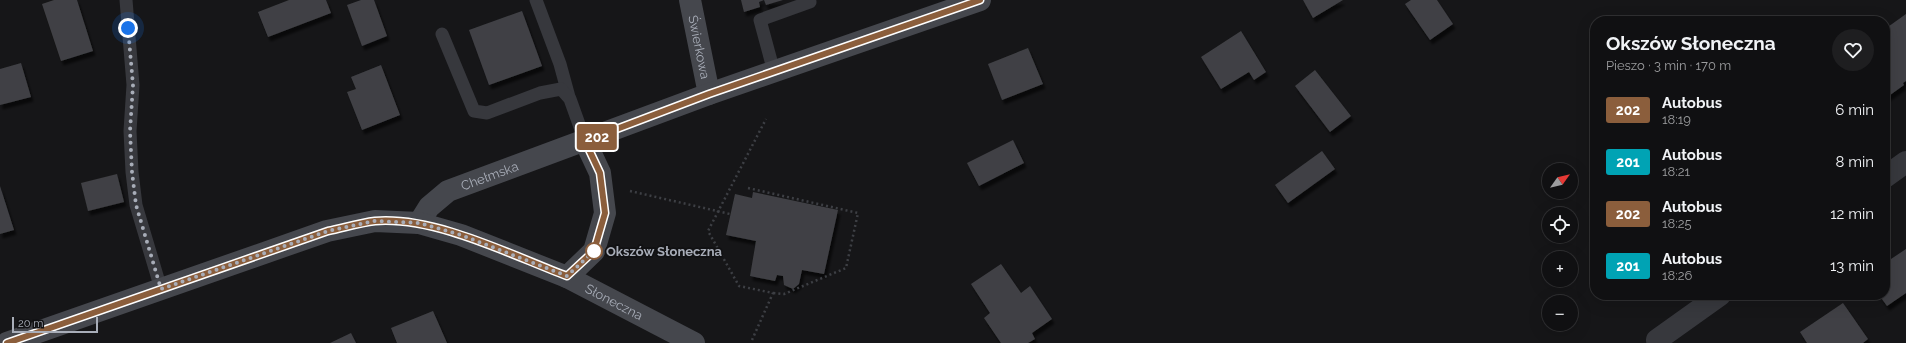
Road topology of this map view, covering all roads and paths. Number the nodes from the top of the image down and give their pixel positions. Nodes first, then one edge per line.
1 (126, 0) edge
2 (536, 0) edge
3 (690, 0) edge
4 (980, 0) edge
5 (810, 2) dead end
6 (442, 34) dead end
7 (774, 72) junction
8 (709, 94) junction
9 (570, 99) junction
10 (766, 119) dead end
11 (585, 141) junction
12 (1906, 162) edge
13 (1890, 173) edge
14 (748, 188) dead end
15 (630, 191) dead end
16 (718, 211) junction
17 (730, 214) dead end
18 (419, 223) junction
19 (567, 276) junction
20 (161, 289) junction
21 (773, 293) junction
22 (1713, 300) edge
23 (752, 340) dead end
24 (1657, 340) dead end
25 (7, 343) edge
26 (694, 343) edge

1 - 20 lane
2 - 9 lane
3 - 8 street, Świerkowa
4 - 7 street, Chełmska
5 - 7 lane
6 - 9 lane
7 - 8 street, Chełmska
8 - 11 street, Chełmska
9 - 11 lane
10 - 16 path
11 - 18 street, Chełmska
11 - 19 street
12 - 13 street
14 - 21 path
15 - 16 path
16 - 17 path
16 - 21 path
18 - 19 street, Słoneczna
18 - 20 street
19 - 26 street, Słoneczna
20 - 25 street
21 - 23 path
22 - 24 street

